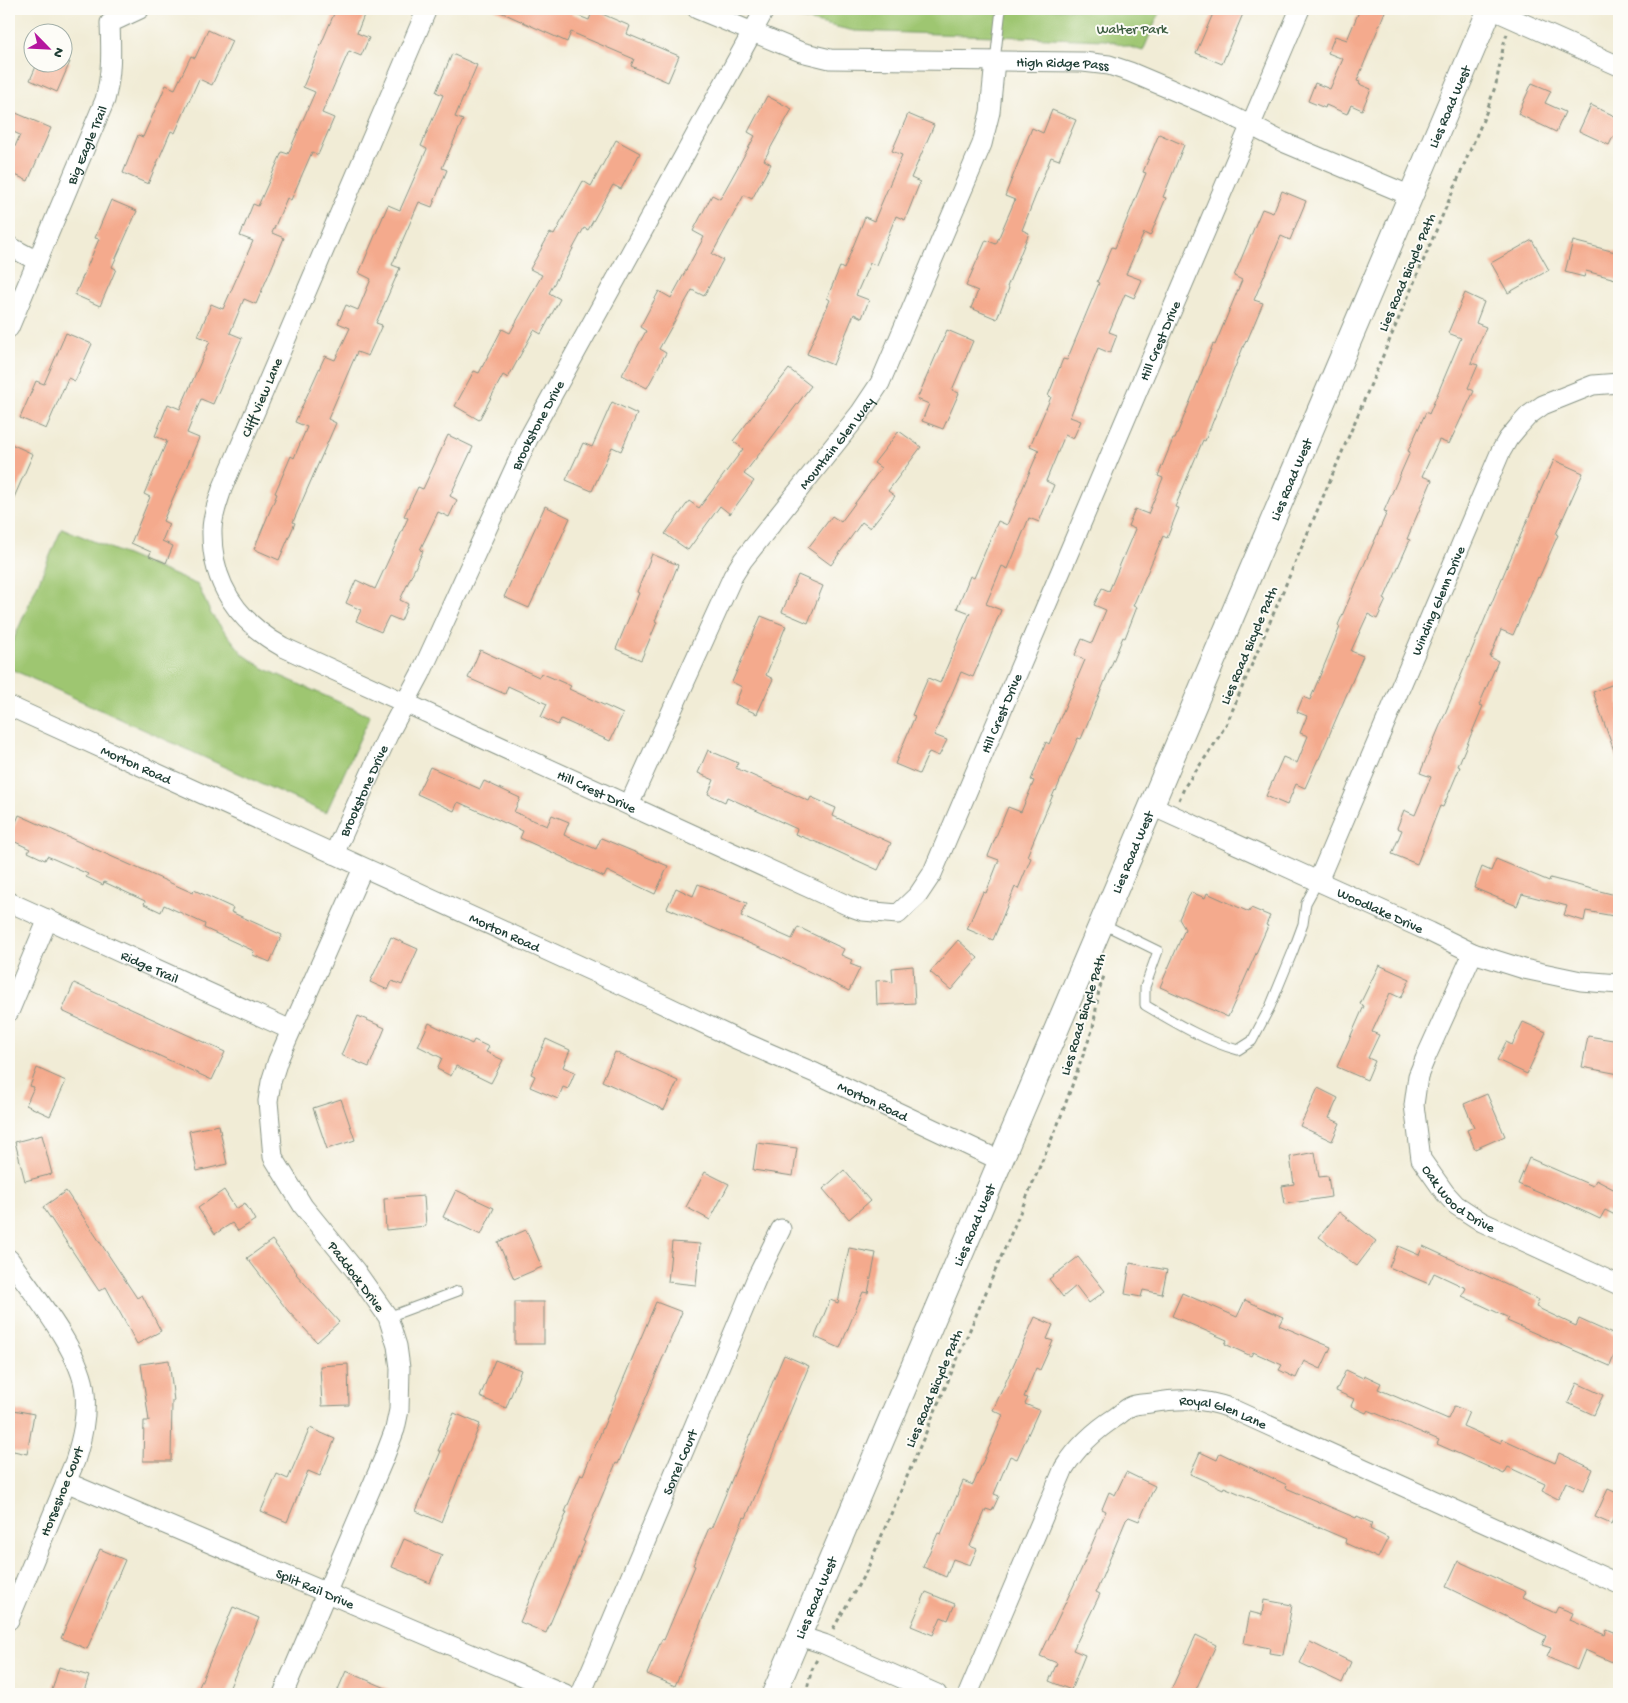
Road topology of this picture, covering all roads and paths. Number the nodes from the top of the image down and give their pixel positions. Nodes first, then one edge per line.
1 (140, 9) edge
2 (427, 9) edge
3 (697, 9) edge
4 (765, 9) edge
5 (1001, 9) edge
6 (1300, 9) edge
7 (1491, 9) edge
8 (105, 16) edge
9 (1513, 18) junction
10 (752, 32) junction
11 (995, 61) junction
12 (1619, 66) edge
13 (1250, 125) junction
14 (1411, 196) junction
15 (9, 246) edge
16 (37, 261) junction
17 (9, 328) edge
18 (1619, 383) edge
19 (405, 703) junction
20 (9, 706) edge
21 (629, 805) junction
22 (1162, 811) junction
23 (334, 854) junction
24 (364, 868) junction
25 (1318, 881) junction
26 (9, 902) edge
27 (48, 920) junction
28 (1102, 924) junction
29 (1472, 953) junction
30 (1106, 968) dead end
31 (1619, 984) edge
32 (9, 1012) edge
33 (291, 1030) junction
34 (1001, 1161) junction
35 (781, 1229) dead end
36 (9, 1259) edge
37 (1619, 1285) edge
38 (458, 1291) dead end
39 (388, 1317) junction
40 (66, 1482) junction
41 (1619, 1584) edge
42 (326, 1593) junction
43 (9, 1620) edge
44 (799, 1636) junction
45 (824, 1644) junction
46 (283, 1694) edge
47 (565, 1694) edge
48 (581, 1694) edge
49 (774, 1694) edge
50 (806, 1694) edge
51 (937, 1694) edge
52 (968, 1694) edge

1 - 8 street, Big Eagle Trail
2 - 19 street, Cliff View Lane
3 - 10 street, High Ridge Pass
4 - 10 street, Brookstone Drive
5 - 11 lane
6 - 13 street, Hill Crest Drive
7 - 9 street
7 - 14 street, Lies Road West
8 - 16 street, Big Eagle Trail
9 - 12 street
9 - 22 path, Lies Road Bicycle Path
10 - 11 street, High Ridge Pass
10 - 19 street, Brookstone Drive
11 - 13 street, High Ridge Pass
11 - 21 street, Mountain Glen Way
13 - 14 street, High Ridge Pass
13 - 21 street, Hill Crest Drive
14 - 22 street, Lies Road West
15 - 16 street
16 - 17 street, Big Eagle Trail
18 - 25 street, Winding Glenn Drive
19 - 21 street, Hill Crest Drive
19 - 23 street, Brookstone Drive
20 - 23 street, Morton Road
22 - 25 street, Woodlake Drive
22 - 28 street, Lies Road West
23 - 24 street, Morton Road
24 - 33 street, Paddock Drive
24 - 34 street, Morton Road
25 - 28 lane
25 - 29 street, Woodlake Drive
26 - 27 street, Ridge Trail
27 - 32 street
27 - 33 street, Ridge Trail
28 - 34 street, Lies Road West
29 - 31 street, Woodlake Drive
29 - 37 street, Oak Wood Drive
30 - 45 path, Lies Road Bicycle Path
33 - 39 street, Paddock Drive
34 - 44 street, Lies Road West
35 - 48 street, Sorrel Court
36 - 40 street, Horseshoe Court
38 - 39 lane
39 - 42 street, Paddock Drive
40 - 42 street, Split Rail Drive
40 - 43 street, Horseshoe Court
41 - 52 street, Royal Glen Lane
42 - 46 street, Paddock Drive
42 - 47 street, Split Rail Drive
44 - 45 street
44 - 49 street, Lies Road West
45 - 50 path, Lies Road Bicycle Path
45 - 51 street

